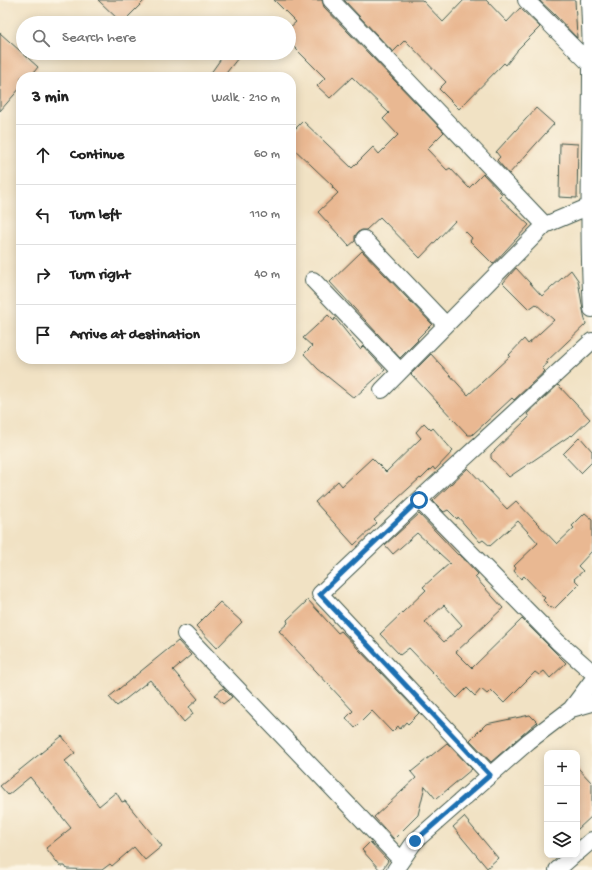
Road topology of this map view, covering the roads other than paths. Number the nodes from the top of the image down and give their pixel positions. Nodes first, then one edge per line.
1 (331, 0) edge
2 (526, 0) edge
3 (589, 0) edge
4 (591, 65) junction
5 (590, 206) junction
6 (545, 224) junction
7 (364, 239) dead end
8 (313, 280) dead end
9 (591, 283) edge
10 (592, 310) edge
11 (446, 325) junction
12 (592, 341) edge
13 (400, 371) junction
14 (382, 390) dead end
15 (419, 500) junction
16 (185, 634) dead end
17 (592, 672) edge
18 (592, 681) edge
19 (592, 702) edge
20 (571, 709) junction
21 (490, 775) junction
22 (592, 840) edge
23 (580, 850) edge
24 (571, 858) edge
25 (398, 865) edge
26 (557, 870) edge

1 - 6 street
2 - 4 street
3 - 4 street
4 - 5 street
5 - 6 street
5 - 9 street
6 - 11 street
7 - 11 street
8 - 13 street
9 - 10 street
11 - 13 street
12 - 15 street
13 - 14 street
15 - 17 street
15 - 21 street
16 - 25 street
18 - 20 street
19 - 20 street
20 - 21 street
21 - 25 street
22 - 23 street
24 - 26 street

